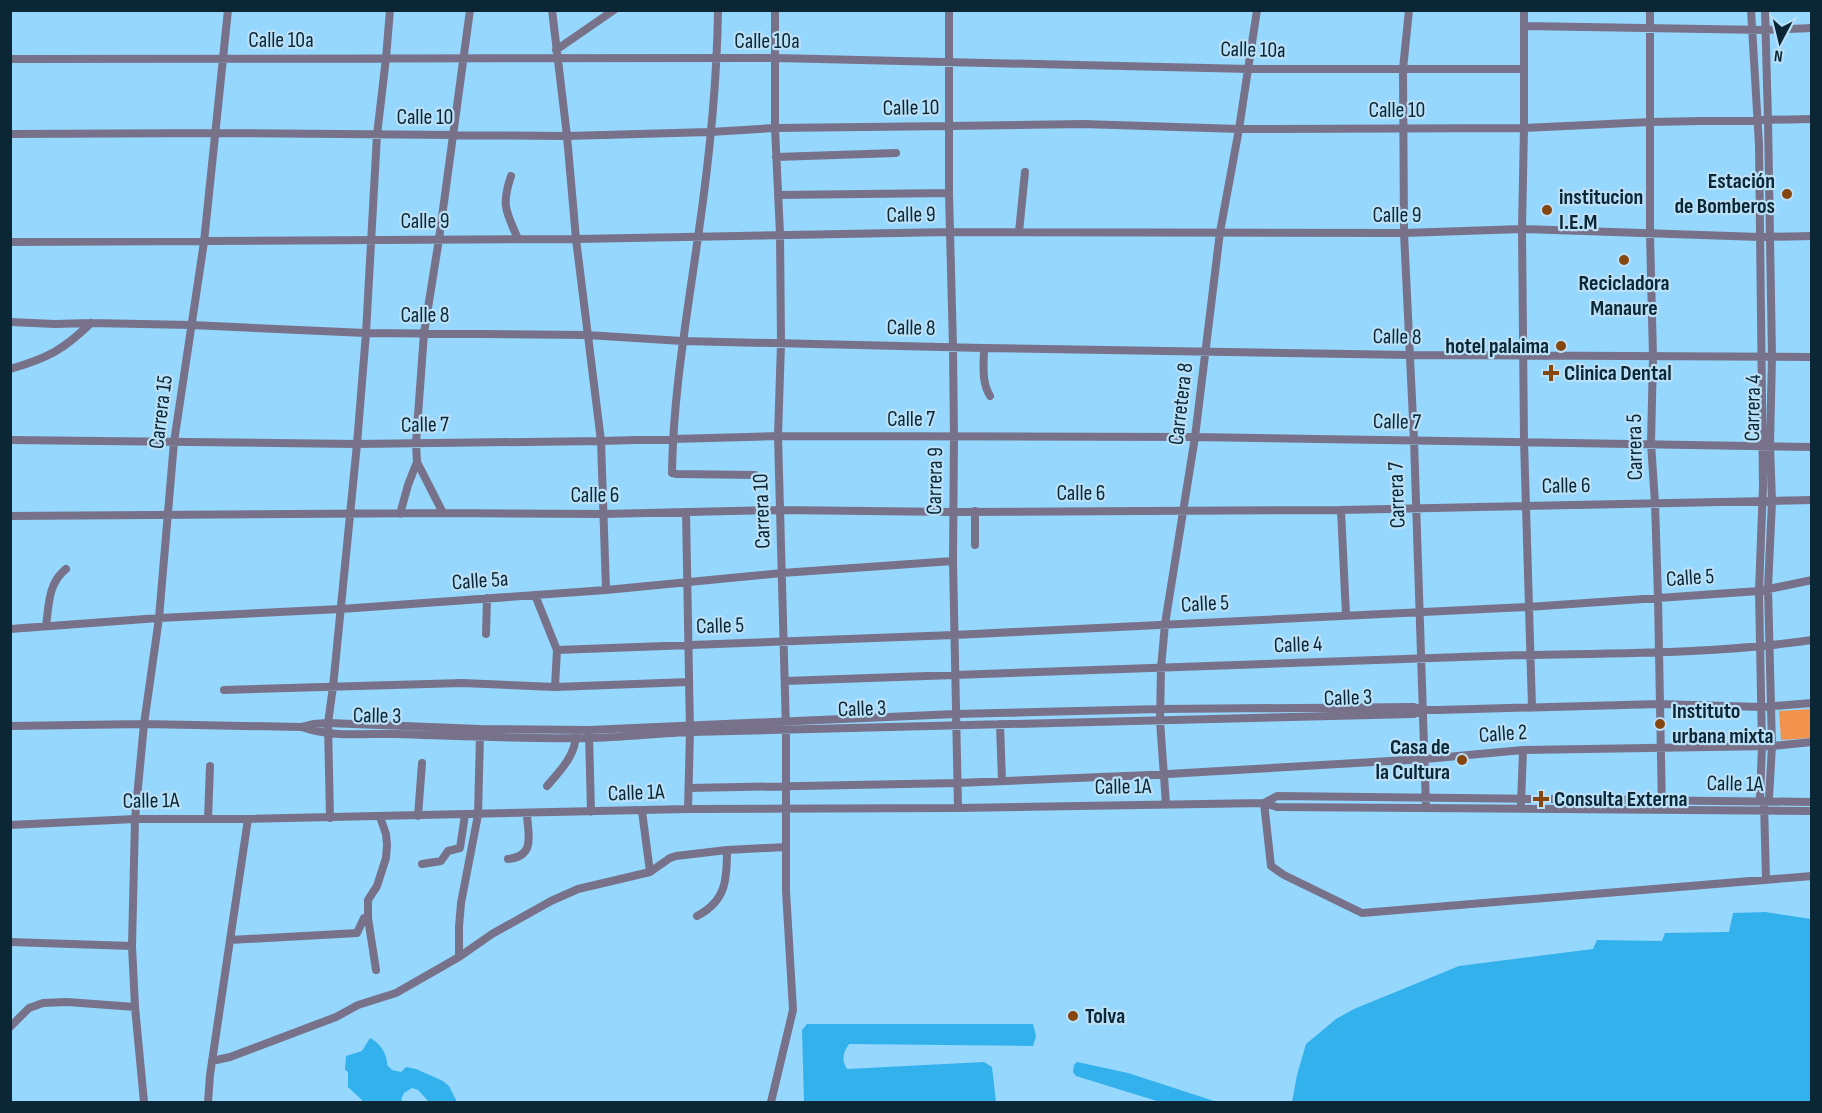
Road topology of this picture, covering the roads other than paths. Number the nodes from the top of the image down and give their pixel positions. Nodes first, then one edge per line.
1 (228, 10) edge
2 (390, 10) edge
3 (470, 10) edge
4 (552, 10) edge
5 (614, 10) edge
6 (718, 10) edge
7 (775, 10) edge
8 (949, 10) edge
9 (1257, 10) edge
10 (1409, 10) edge
11 (1524, 10) edge
12 (1650, 10) edge
13 (1751, 10) edge
14 (1765, 10) edge
15 (1524, 26) junction
16 (1649, 28) junction
17 (1812, 28) edge
18 (1752, 30) junction
19 (1765, 30) junction
20 (556, 50) junction
21 (224, 58) junction
22 (386, 58) junction
23 (464, 58) junction
24 (775, 58) junction
25 (10, 59) edge
26 (557, 59) junction
27 (717, 59) junction
28 (950, 63) junction
29 (1249, 69) junction
30 (1403, 69) junction
31 (1523, 69) junction
32 (1758, 119) junction
33 (1812, 119) edge
34 (1768, 120) junction
35 (1650, 122) junction
36 (950, 126) junction
37 (775, 128) junction
38 (1403, 128) junction
39 (1524, 128) junction
40 (1239, 129) junction
41 (710, 132) junction
42 (216, 133) junction
43 (10, 134) edge
44 (377, 135) junction
45 (453, 135) junction
46 (567, 136) junction
47 (896, 153) dead end
48 (776, 157) junction
49 (1025, 172) dead end
50 (512, 176) dead end
51 (949, 193) junction
52 (778, 195) junction
53 (1522, 229) junction
54 (950, 232) junction
55 (1019, 232) junction
56 (1220, 232) junction
57 (1404, 233) junction
58 (780, 234) junction
59 (1650, 234) junction
60 (698, 236) junction
61 (1812, 236) edge
62 (1760, 237) junction
63 (1770, 237) junction
64 (439, 239) junction
65 (518, 239) junction
66 (576, 239) junction
67 (371, 240) junction
68 (10, 242) edge
69 (204, 242) junction
70 (10, 322) edge
71 (91, 323) junction
72 (190, 325) junction
73 (366, 333) junction
74 (424, 333) junction
75 (587, 335) junction
76 (682, 341) junction
77 (781, 343) junction
78 (953, 347) junction
79 (984, 348) junction
80 (1206, 351) junction
81 (1410, 355) junction
82 (1524, 355) junction
83 (1762, 356) junction
84 (1772, 356) junction
85 (1653, 357) junction
86 (1812, 357) edge
87 (10, 369) edge
88 (990, 396) dead end
89 (778, 436) junction
90 (954, 437) junction
91 (1195, 437) junction
92 (672, 439) junction
93 (10, 440) edge
94 (1414, 440) junction
95 (601, 441) junction
96 (1524, 441) junction
97 (174, 442) junction
98 (416, 443) junction
99 (1651, 443) junction
100 (357, 444) junction
101 (1766, 445) junction
102 (1812, 447) edge
103 (417, 462) junction
104 (755, 475) dead end
105 (1812, 500) edge
106 (1762, 502) junction
107 (1772, 502) junction
108 (1655, 503) junction
109 (1526, 505) junction
110 (1415, 507) junction
111 (780, 510) junction
112 (1184, 510) junction
113 (1341, 510) junction
114 (975, 511) junction
115 (686, 512) junction
116 (953, 512) junction
117 (443, 513) junction
118 (350, 514) junction
119 (400, 514) junction
120 (604, 514) junction
121 (168, 515) junction
122 (10, 516) edge
123 (975, 545) dead end
124 (952, 561) junction
125 (66, 569) dead end
126 (782, 573) junction
127 (1812, 580) edge
128 (687, 582) junction
129 (1768, 588) junction
130 (606, 590) junction
131 (1759, 591) junction
132 (535, 595) junction
133 (487, 598) junction
134 (1658, 598) junction
135 (1528, 607) junction
136 (341, 609) junction
137 (1420, 613) junction
138 (1346, 615) junction
139 (159, 618) junction
140 (1165, 624) junction
141 (46, 626) junction
142 (10, 629) edge
143 (486, 634) dead end
144 (954, 635) junction
145 (1812, 640) edge
146 (783, 642) junction
147 (689, 646) junction
148 (1770, 646) junction
149 (1760, 647) junction
150 (557, 650) junction
151 (1658, 653) junction
152 (1530, 654) junction
153 (1421, 658) junction
154 (1161, 668) junction
155 (955, 675) junction
156 (785, 681) junction
157 (689, 682) junction
158 (333, 687) junction
159 (555, 687) junction
160 (224, 690) dead end
161 (1812, 703) edge
162 (1659, 704) junction
163 (1771, 706) junction
164 (1532, 707) junction
165 (1761, 707) junction
166 (1160, 709) junction
167 (1423, 710) junction
168 (956, 714) junction
169 (1160, 721) junction
170 (328, 723) junction
171 (144, 724) junction
172 (956, 724) junction
173 (1000, 724) junction
174 (10, 726) edge
175 (786, 726) junction
176 (302, 727) junction
177 (690, 729) junction
178 (328, 733) junction
179 (480, 733) junction
180 (576, 734) junction
181 (589, 734) junction
182 (1812, 742) edge
183 (1762, 746) junction
184 (1772, 746) junction
185 (1661, 747) junction
186 (1523, 750) junction
187 (1425, 759) junction
188 (422, 763) dead end
189 (210, 766) dead end
190 (1162, 773) junction
191 (1002, 781) junction
192 (957, 783) junction
193 (547, 786) dead end
194 (787, 787) junction
195 (689, 788) junction
196 (1426, 798) junction
197 (1521, 800) junction
198 (1812, 802) edge
199 (1264, 803) junction
200 (1166, 804) junction
201 (1662, 806) junction
202 (1764, 807) junction
203 (958, 808) junction
204 (1426, 808) junction
205 (688, 809) junction
206 (1521, 809) junction
207 (787, 810) junction
208 (642, 811) junction
209 (1812, 811) edge
210 (591, 812) junction
211 (527, 814) junction
212 (465, 815) junction
213 (478, 815) junction
214 (418, 816) junction
215 (380, 817) junction
216 (330, 818) junction
217 (135, 819) junction
218 (208, 819) junction
219 (248, 819) junction
220 (10, 825) edge
221 (786, 848) junction
222 (727, 850) junction
223 (508, 859) dead end
224 (422, 864) dead end
225 (650, 872) junction
226 (1812, 876) edge
227 (1766, 879) junction
228 (697, 916) dead end
229 (368, 918) junction
230 (230, 940) junction
231 (10, 942) edge
232 (132, 946) junction
233 (459, 957) junction
234 (376, 970) dead end
235 (135, 1007) junction
236 (10, 1027) edge
237 (212, 1061) junction
238 (144, 1102) edge
239 (208, 1102) edge
240 (771, 1102) edge

1 - 21 street, Carrera 15
2 - 22 street
3 - 23 street
4 - 20 street
5 - 20 street
6 - 27 street
7 - 24 street, Carrera 10
8 - 28 street, Carrera 9
9 - 29 street, Carretera 8
10 - 30 street, Carrera 7
11 - 15 street
12 - 16 street, Carrera 5
13 - 18 street, Carrera 4
14 - 19 street, Carrera 4
15 - 16 street
15 - 31 street
16 - 18 street
16 - 35 street, Carrera 5
17 - 19 street
18 - 19 street
18 - 32 street, Carrera 4
19 - 34 street, Carrera 4
20 - 26 street
21 - 22 street, Calle 10a
21 - 25 street, Calle 10a
21 - 42 street, Carrera 15
22 - 23 street, Calle 10a
22 - 44 street
23 - 26 street, Calle 10a
23 - 45 street
24 - 27 street, Calle 10a
24 - 28 street, Calle 10a
24 - 37 street, Carrera 10
26 - 27 street, Calle 10a
26 - 46 street
27 - 41 street
28 - 29 street, Calle 10a
28 - 36 street, Carrera 9
29 - 30 street, Calle 10a
29 - 40 street, Carretera 8
30 - 31 street, Calle 10a
30 - 38 street, Carrera 7
31 - 39 street
32 - 34 street, Calle 10
32 - 35 street, Calle 10
32 - 62 street, Carrera 4
33 - 34 street, Calle 10
34 - 63 street, Carrera 4
35 - 39 street, Calle 10
35 - 59 street, Carrera 5
36 - 37 street, Calle 10
36 - 40 street, Calle 10
36 - 51 street, Carrera 9
37 - 41 street, Calle 10
37 - 48 street, Carrera 10
38 - 39 street, Calle 10
38 - 40 street, Calle 10
38 - 57 street, Carrera 7
39 - 53 street
40 - 56 street, Carretera 8
41 - 46 street, Calle 10
41 - 60 street
42 - 43 street, Calle 10
42 - 44 street, Calle 10
42 - 69 street, Carrera 15
44 - 45 street, Calle 10
44 - 67 street
45 - 46 street, Calle 10
45 - 64 street
46 - 66 street
47 - 48 street
48 - 52 street, Carrera 10
49 - 55 street
50 - 65 street
51 - 52 street
51 - 54 street, Carrera 9
52 - 58 street, Carrera 10
53 - 57 street, Calle 9
53 - 59 street, Calle 9
53 - 82 street
54 - 55 street, Calle 9
54 - 58 street, Calle 9
54 - 78 street, Carrera 9
55 - 56 street, Calle 9
56 - 57 street, Calle 9
56 - 80 street, Carretera 8
57 - 81 street, Carrera 7
58 - 60 street, Calle 9
58 - 77 street, Carrera 10
59 - 62 street, Calle 9
59 - 85 street, Carrera 5
60 - 66 street, Calle 9
60 - 76 street
61 - 63 street, Calle 9
62 - 63 street, Calle 9
62 - 83 street, Carrera 4
63 - 84 street, Carrera 4
64 - 65 street, Calle 9
64 - 67 street, Calle 9
64 - 74 street
65 - 66 street, Calle 9
66 - 75 street
67 - 69 street, Calle 9
67 - 73 street
68 - 69 street, Calle 9
69 - 72 street, Carrera 15
70 - 71 street, Calle 8
71 - 72 street, Calle 8
71 - 87 street
72 - 73 street, Calle 8
72 - 97 street, Carrera 15
73 - 74 street, Calle 8
73 - 100 street
74 - 75 street, Calle 8
74 - 98 street
75 - 76 street, Calle 8
75 - 95 street
76 - 77 street, Calle 8
76 - 92 street
77 - 78 street, Calle 8
77 - 89 street, Carrera 10
78 - 79 street, Calle 8
78 - 90 street, Carrera 9
79 - 80 street, Calle 8
79 - 88 street
80 - 81 street, Calle 8
80 - 91 street, Carretera 8
81 - 82 street, Calle 8
81 - 94 street, Carrera 7
82 - 85 street, Calle 8
82 - 96 street
83 - 84 street, Calle 8
83 - 85 street, Calle 8
83 - 101 street, Carrera 4
84 - 86 street, Calle 8
84 - 101 street, Carrera 4
85 - 99 street, Carrera 5
89 - 90 street, Calle 7
89 - 92 street, Calle 7
89 - 111 street, Carrera 10
90 - 91 street, Calle 7
90 - 116 street, Carrera 9
91 - 94 street, Calle 7
91 - 112 street, Carretera 8
92 - 95 street, Calle 7
92 - 104 street
93 - 97 street, Calle 7
94 - 96 street, Calle 7
94 - 110 street, Carrera 7
95 - 98 street, Calle 7
95 - 120 street
96 - 99 street, Calle 7
96 - 109 street
97 - 100 street, Calle 7
97 - 121 street, Carrera 15
98 - 100 street, Calle 7
98 - 103 street
99 - 101 street, Calle 7
99 - 108 street, Carrera 5
100 - 118 street
101 - 102 street, Calle 7
101 - 106 street, Carrera 4
101 - 107 street, Carrera 4
103 - 117 street
103 - 119 street
105 - 107 street, Calle 6
106 - 107 street, Calle 6
106 - 108 street, Calle 6
106 - 131 street, Carrera 4
107 - 129 street, Carrera 4
108 - 109 street, Calle 6
108 - 134 street, Carrera 5
109 - 110 street, Calle 6
109 - 135 street
110 - 113 street, Calle 6
110 - 137 street, Carrera 7
111 - 115 street, Calle 6
111 - 116 street, Calle 6
111 - 126 street, Carrera 10
112 - 113 street, Calle 6
112 - 114 street, Calle 6
112 - 140 street, Carretera 8
113 - 138 street
114 - 116 street, Calle 6
114 - 123 street
115 - 120 street, Calle 6
115 - 128 street
116 - 124 street, Carrera 9
117 - 119 street, Calle 6
117 - 120 street, Calle 6
118 - 119 street, Calle 6
118 - 121 street, Calle 6
118 - 136 street
120 - 130 street
121 - 122 street, Calle 6
121 - 139 street, Carrera 15
124 - 126 street, Calle 5a
124 - 144 street, Carrera 9
125 - 141 street
126 - 128 street, Calle 5a
126 - 146 street, Carrera 10
127 - 129 street, Calle 5
128 - 130 street, Calle 5a
128 - 147 street
129 - 131 street, Calle 5
129 - 148 street, Carrera 4
130 - 132 street, Calle 5a
131 - 134 street, Calle 5
131 - 149 street, Carrera 4
132 - 133 street, Calle 5a
132 - 150 street
133 - 136 street, Calle 5a
133 - 143 street
134 - 135 street, Calle 5
134 - 151 street, Carrera 5
135 - 137 street, Calle 5
135 - 152 street
136 - 139 street, Calle 5a
136 - 158 street
137 - 138 street, Calle 5
137 - 153 street, Carrera 7
138 - 140 street, Calle 5
139 - 141 street, Calle 5a
139 - 171 street, Carrera 15
140 - 144 street, Calle 5
140 - 154 street, Carretera 8
141 - 142 street, Calle 5a
144 - 146 street, Calle 5
144 - 155 street, Carrera 9
145 - 148 street, Calle 4
146 - 147 street, Calle 5
146 - 156 street, Carrera 10
147 - 150 street, Calle 5
147 - 157 street
148 - 149 street, Calle 4
148 - 163 street, Carrera 4
149 - 151 street, Calle 4
149 - 165 street, Carrera 4
150 - 159 street
151 - 152 street, Calle 4
151 - 162 street, Carrera 5
152 - 153 street, Calle 4
152 - 164 street
153 - 154 street, Calle 4
153 - 167 street, Carrera 7
154 - 155 street, Calle 4
154 - 166 street, Carretera 8
155 - 156 street, Calle 4
155 - 168 street, Carrera 9
156 - 175 street, Carrera 10
157 - 159 street
157 - 177 street
158 - 159 street
158 - 160 street
158 - 170 street
161 - 163 street, Calle 3
162 - 164 street, Calle 3
162 - 165 street, Calle 3
162 - 185 street, Carrera 5
163 - 165 street, Calle 3
163 - 184 street, Carrera 4
164 - 167 street, Calle 3
165 - 183 street, Carrera 4
166 - 167 street, Calle 3
166 - 168 street, Calle 3
166 - 169 street, Carretera 8
167 - 169 street, Calle 3
167 - 187 street, Carrera 7
168 - 172 street, Carrera 9
168 - 175 street, Calle 3
169 - 173 street, Calle 3
169 - 190 street, Carretera 8
170 - 176 street, Calle 3
170 - 178 street
170 - 179 street, Calle 3
171 - 174 street, Calle 3
171 - 176 street, Calle 3
171 - 217 street, Carrera 15
172 - 173 street, Calle 3
172 - 175 street, Calle 3
172 - 192 street, Carrera 9
173 - 191 street
175 - 177 street, Calle 3
175 - 194 street, Carrera 10
176 - 178 street, Calle 3
177 - 181 street, Calle 3
177 - 195 street
178 - 179 street, Calle 3
178 - 216 street
179 - 180 street, Calle 3
179 - 213 street
180 - 181 street, Calle 3
180 - 193 street
181 - 210 street
182 - 184 street, Calle 2
183 - 184 street, Calle 2
183 - 185 street, Calle 2
183 - 202 street, Carrera 4
184 - 202 street, Carrera 4
185 - 186 street, Calle 2
185 - 201 street, Carrera 5
186 - 187 street, Calle 2
186 - 197 street
187 - 190 street, Calle 2
187 - 196 street, Carrera 7
188 - 214 street
189 - 218 street
190 - 191 street, Calle 2
190 - 200 street, Carretera 8
191 - 192 street, Calle 2
192 - 194 street, Calle 2
192 - 203 street, Carrera 9
194 - 195 street, Calle 2
194 - 207 street, Carrera 10
195 - 205 street
196 - 197 street, Calle 1A
196 - 199 street, Calle 1A
196 - 204 street, Carrera 7
197 - 201 street, Calle 1A
197 - 206 street
198 - 202 street, Calle 1A
199 - 200 street, Calle 1A
199 - 204 street, Calle 1A
199 - 227 street
200 - 203 street, Calle 1A
201 - 202 street, Calle 1A
201 - 206 street, Calle 1A
202 - 209 street, Calle 1A
202 - 227 street, Carrera 4
203 - 207 street, Calle 1A
204 - 206 street, Calle 1A
205 - 207 street, Calle 1A
205 - 208 street, Calle 1A
207 - 221 street, Carrera 10
208 - 210 street, Calle 1A
208 - 225 street
210 - 211 street, Calle 1A
211 - 213 street, Calle 1A
211 - 223 street
212 - 213 street, Calle 1A
212 - 214 street, Calle 1A
212 - 224 street
213 - 233 street
214 - 215 street, Calle 1A
215 - 216 street, Calle 1A
215 - 229 street
216 - 219 street, Calle 1A
217 - 218 street, Calle 1A
217 - 220 street, Calle 1A
217 - 232 street, Carrera 15
218 - 219 street, Calle 1A
219 - 230 street
221 - 222 street
221 - 240 street, Carrera 10
222 - 225 street
222 - 228 street
225 - 233 street
226 - 227 street
229 - 230 street
229 - 234 street
230 - 237 street
231 - 232 street
232 - 235 street, Carrera 15
233 - 237 street
235 - 236 street
235 - 238 street, Carrera 15
237 - 239 street

